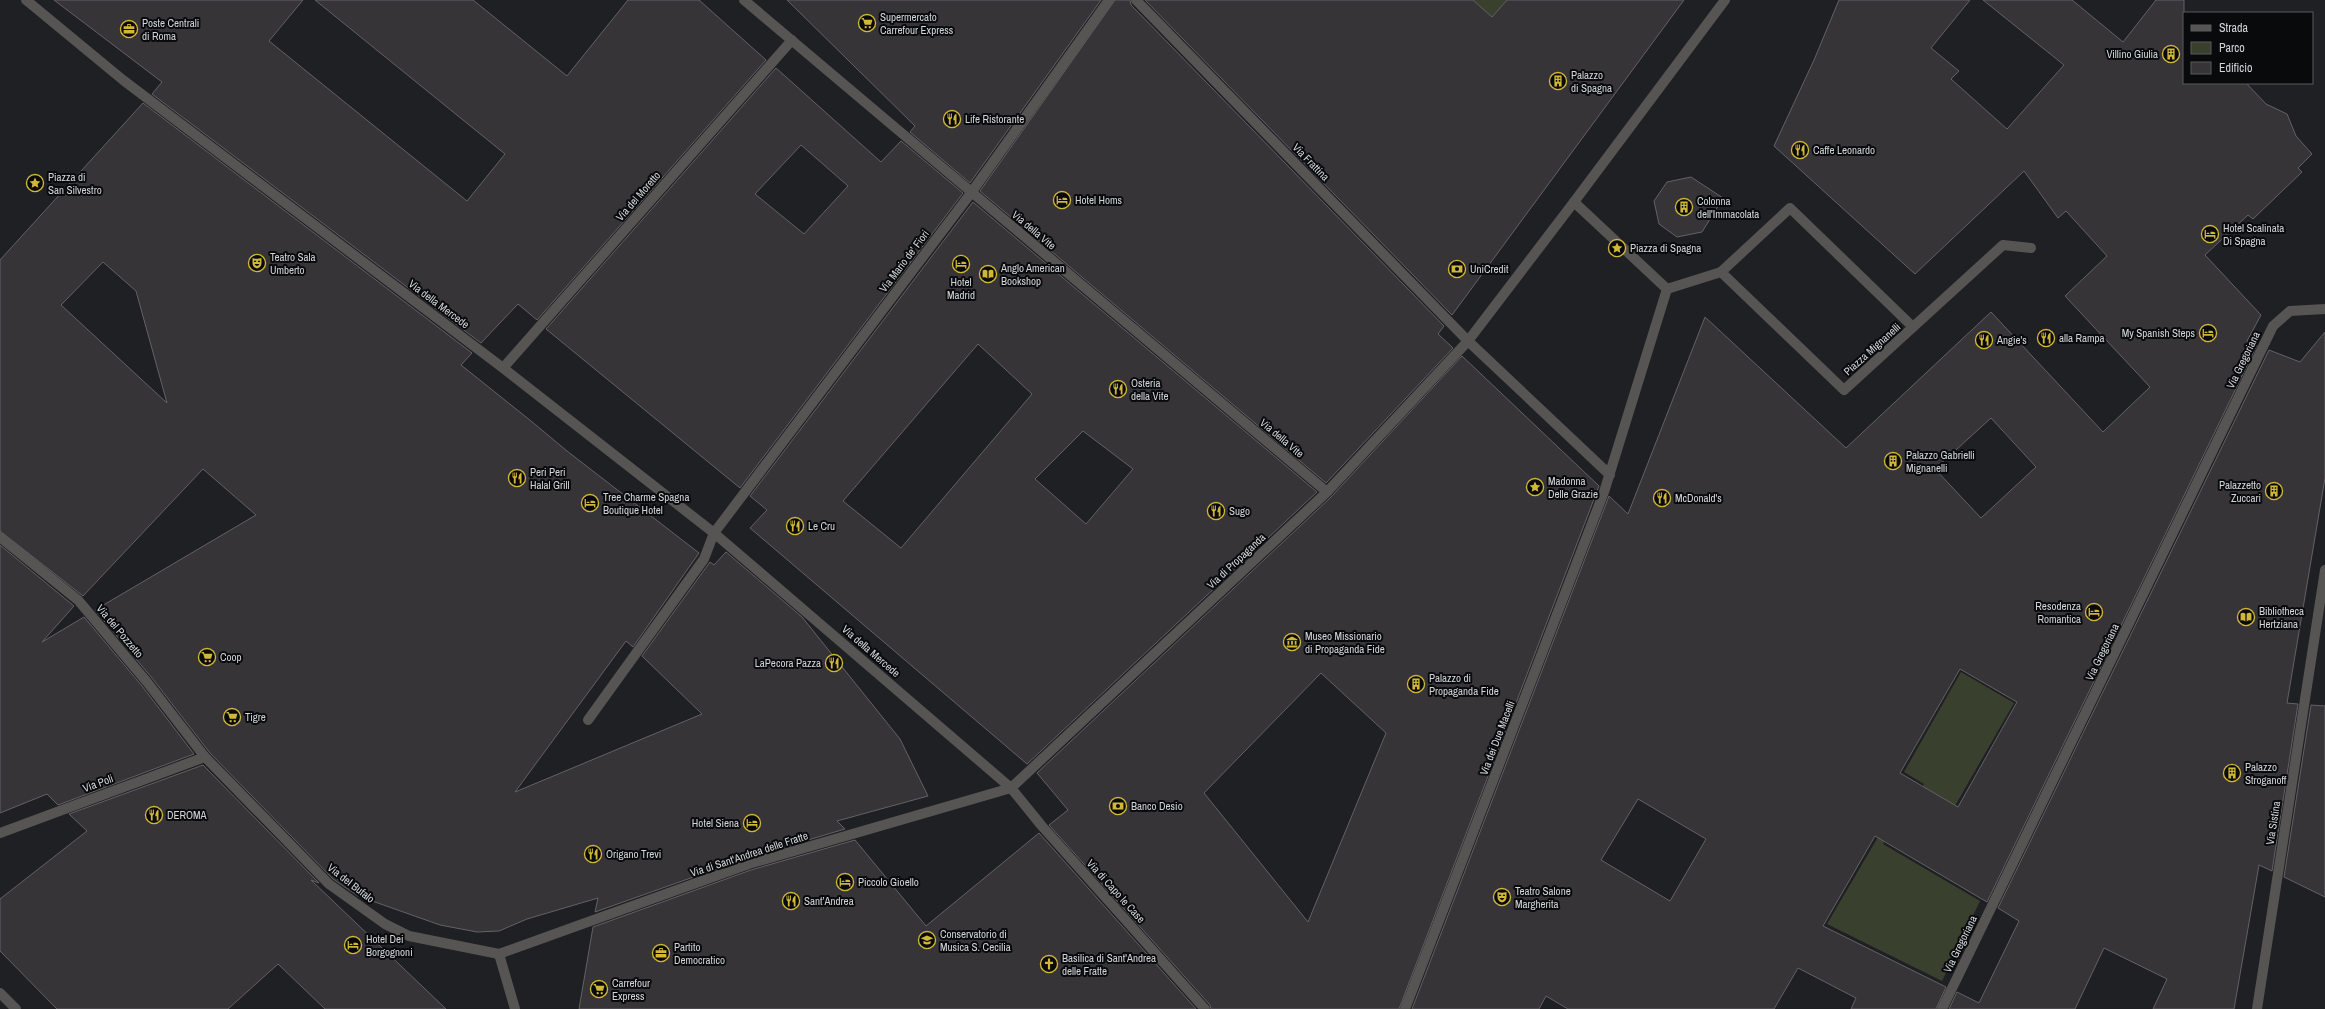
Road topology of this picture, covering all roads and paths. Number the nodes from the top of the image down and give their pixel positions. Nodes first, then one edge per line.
1 (26, 0) edge
2 (744, 0) edge
3 (1109, 0) edge
4 (1136, 0) edge
5 (1725, 0) edge
6 (792, 40) junction
7 (971, 193) junction
8 (1574, 202) junction
9 (2031, 248) dead end
10 (1721, 272) junction
11 (1667, 289) junction
12 (2325, 309) edge
13 (1913, 327) junction
14 (1468, 341) junction
15 (503, 368) junction
16 (1610, 475) junction
17 (1327, 492) junction
18 (714, 533) junction
19 (0, 537) edge
20 (2325, 570) edge
21 (588, 720) dead end
22 (205, 757) junction
23 (1011, 788) junction
24 (0, 832) edge
25 (499, 954) junction
26 (0, 993) edge
27 (16, 1009) edge
28 (515, 1009) edge
29 (1205, 1009) edge
30 (1405, 1009) edge
31 (1942, 1009) edge
32 (2257, 1009) edge

1 - 15 street, Via della Mercede
2 - 6 street, Via della Vite
3 - 7 street, Via Mario de' Fiori
4 - 14 street, Via Frattina
5 - 8 street
6 - 7 street, Via della Vite
6 - 15 street, Via del Moretto
7 - 17 street, Via della Vite
7 - 18 street, Via Mario de' Fiori
8 - 11 street
8 - 14 street
9 - 13 street, Piazza Mignanelli
10 - 11 street
10 - 13 street, Piazza Mignanelli
10 - 13 street
11 - 16 street
12 - 31 street, Via Gregoriana
14 - 16 street
14 - 17 street, Via di Propaganda
15 - 18 street, Via della Mercede
16 - 30 street, Via dei Due Macelli
17 - 23 street, Via di Propaganda
18 - 21 street
18 - 23 street, Via della Mercede
19 - 22 street, Via del Pozzetto
20 - 32 street, Via Sistina
22 - 24 street, Via Poli
22 - 25 street, Via del Bufalo
23 - 25 street, Via di Sant'Andrea delle Fratte
23 - 29 street, Via di Capo le Case
25 - 28 street
26 - 27 street

